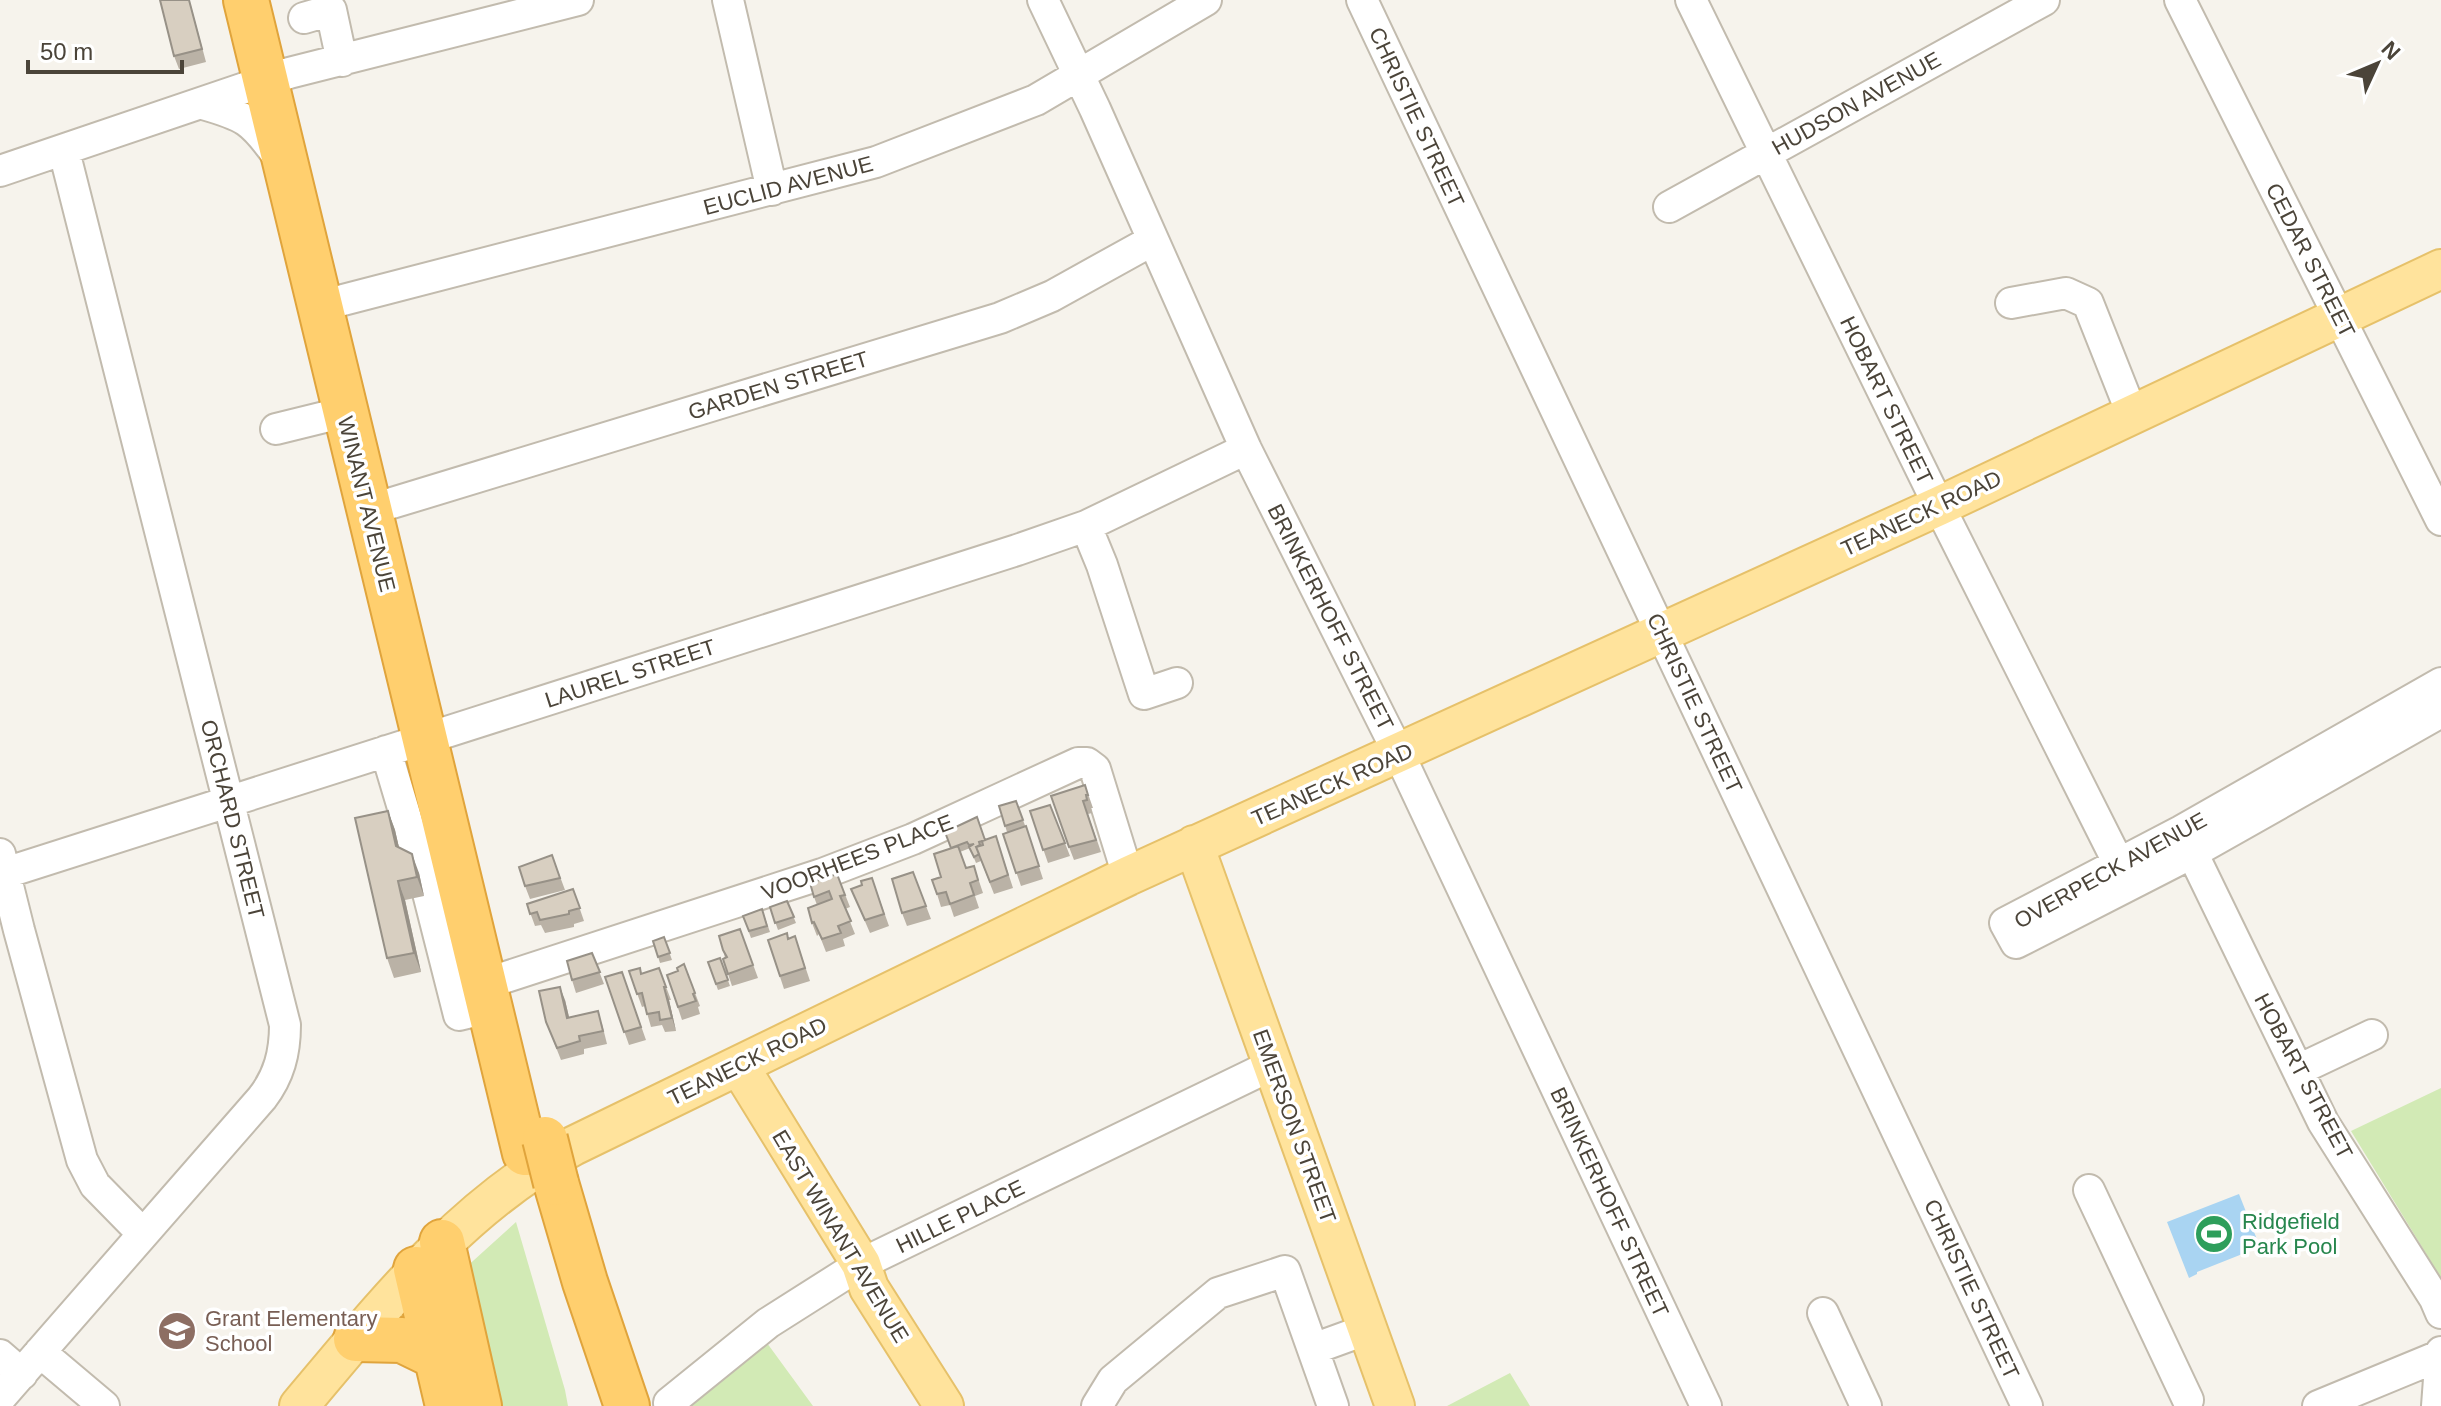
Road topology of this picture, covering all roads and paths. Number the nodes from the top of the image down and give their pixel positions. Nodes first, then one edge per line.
1 (578, 0) edge
2 (728, 0) edge
3 (1043, 0) edge
4 (1206, 0) edge
5 (1362, 0) edge
6 (1691, 0) edge
7 (2044, 0) edge
8 (2180, 0) edge
9 (280, 9) edge
10 (342, 61) junction
11 (1080, 76) junction
12 (277, 78) junction
13 (203, 104) junction
14 (64, 151) junction
15 (1766, 151) junction
16 (286, 169) junction
17 (0, 171) edge
18 (772, 190) junction
19 (1669, 207) dead end
20 (1153, 240) junction
21 (2441, 269) edge
22 (343, 300) junction
23 (2011, 303) dead end
24 (2340, 316) junction
25 (345, 412) junction
26 (2132, 414) junction
27 (276, 429) dead end
28 (1246, 449) junction
29 (392, 503) junction
30 (1939, 506) junction
31 (2441, 520) edge
32 (1086, 526) junction
33 (1662, 633) junction
34 (1177, 683) dead end
35 (2441, 683) edge
36 (2441, 712) edge
37 (2381, 732) junction
38 (419, 741) junction
39 (1399, 754) junction
40 (229, 801) junction
41 (2186, 842) junction
42 (1194, 845) junction
43 (2, 863) edge
44 (2123, 873) junction
45 (1128, 876) junction
46 (9, 932) edge
47 (2011, 933) dead end
48 (497, 993) junction
49 (2372, 1035) dead end
50 (1272, 1065) junction
51 (739, 1066) junction
52 (2298, 1070) junction
53 (546, 1189) junction
54 (2089, 1190) dead end
55 (143, 1234) junction
56 (429, 1256) junction
57 (861, 1264) junction
58 (1823, 1313) dead end
59 (2441, 1313) edge
60 (1368, 1329) junction
61 (356, 1339) junction
62 (1313, 1349) junction
63 (2440, 1354) edge
64 (437, 1357) junction
65 (21, 1360) edge
66 (1390, 1397) edge
67 (0, 1398) edge
68 (2185, 1404) edge
69 (648, 1405) edge
70 (104, 1406) edge
71 (299, 1406) edge
72 (448, 1406) edge
73 (479, 1406) edge
74 (596, 1406) edge
75 (944, 1406) edge
76 (1097, 1406) edge
77 (1333, 1406) edge
78 (1706, 1406) edge
79 (1866, 1406) edge
80 (2027, 1406) edge
81 (2318, 1406) edge
82 (2437, 1406) edge

1 - 10 street
2 - 18 street
3 - 11 street, BRINKERHOFF STREET
4 - 11 street, EUCLID AVENUE
5 - 33 street, CHRISTIE STREET
6 - 15 street, HOBART STREET
7 - 15 street, HUDSON AVENUE
8 - 24 street, CEDAR STREET
9 - 10 street
9 - 12 highway, WINANT AVENUE
10 - 12 street
11 - 18 street, EUCLID AVENUE
11 - 20 street, BRINKERHOFF STREET
12 - 13 street
12 - 16 highway, WINANT AVENUE
12 - 22 highway, WINANT AVENUE
13 - 14 street
13 - 16 street
14 - 17 street
14 - 40 street, ORCHARD STREET
15 - 19 street, HUDSON AVENUE
15 - 30 street, HOBART STREET
16 - 25 highway, WINANT AVENUE
18 - 22 street, EUCLID AVENUE
20 - 28 street, BRINKERHOFF STREET
20 - 29 street, GARDEN STREET
21 - 24 main road, TEANECK ROAD
22 - 29 highway, WINANT AVENUE
23 - 26 street
24 - 26 main road, TEANECK ROAD
24 - 31 street, CEDAR STREET
25 - 27 street
25 - 38 highway, WINANT AVENUE
26 - 30 main road, TEANECK ROAD
28 - 32 street, LAUREL STREET
28 - 39 street, BRINKERHOFF STREET
29 - 38 highway, WINANT AVENUE
30 - 33 main road, TEANECK ROAD
30 - 44 street, HOBART STREET
32 - 34 street
32 - 38 street, LAUREL STREET
33 - 39 main road, TEANECK ROAD
33 - 80 street, CHRISTIE STREET
35 - 37 street, OVERPECK AVENUE
36 - 37 street, OVERPECK AVENUE
37 - 41 street, OVERPECK AVENUE
38 - 40 street, LAUREL STREET
38 - 48 highway, WINANT AVENUE
38 - 48 highway, WINANT AVENUE
39 - 42 main road, TEANECK ROAD
39 - 78 street, BRINKERHOFF STREET
40 - 43 street, LAUREL STREET
40 - 55 street, ORCHARD STREET
41 - 44 street, OVERPECK AVENUE
41 - 52 street, HOBART STREET
42 - 45 main road, TEANECK ROAD
42 - 50 main road, EMERSON STREET
43 - 46 street
44 - 47 street, OVERPECK AVENUE
45 - 48 street, VOORHEES PLACE
45 - 51 main road, TEANECK ROAD
46 - 55 street
48 - 53 highway
49 - 52 street
50 - 57 street, HILLE PLACE
50 - 60 main road, EMERSON STREET
51 - 56 main road, TEANECK ROAD
51 - 57 main road, EAST WINANT AVENUE
52 - 59 street, HOBART STREET
53 - 69 highway
53 - 74 highway
54 - 68 street
55 - 65 street, ORCHARD STREET
56 - 61 main road, TEANECK ROAD
56 - 64 highway
56 - 73 highway
57 - 69 street, HILLE PLACE
57 - 75 main road, EAST WINANT AVENUE
58 - 79 street
60 - 62 street
60 - 66 main road, EMERSON STREET
61 - 64 highway
61 - 71 main road, TEANECK ROAD
62 - 76 street
62 - 77 street
63 - 81 street
63 - 82 street
64 - 72 highway
65 - 67 street, ORCHARD STREET
65 - 70 street

